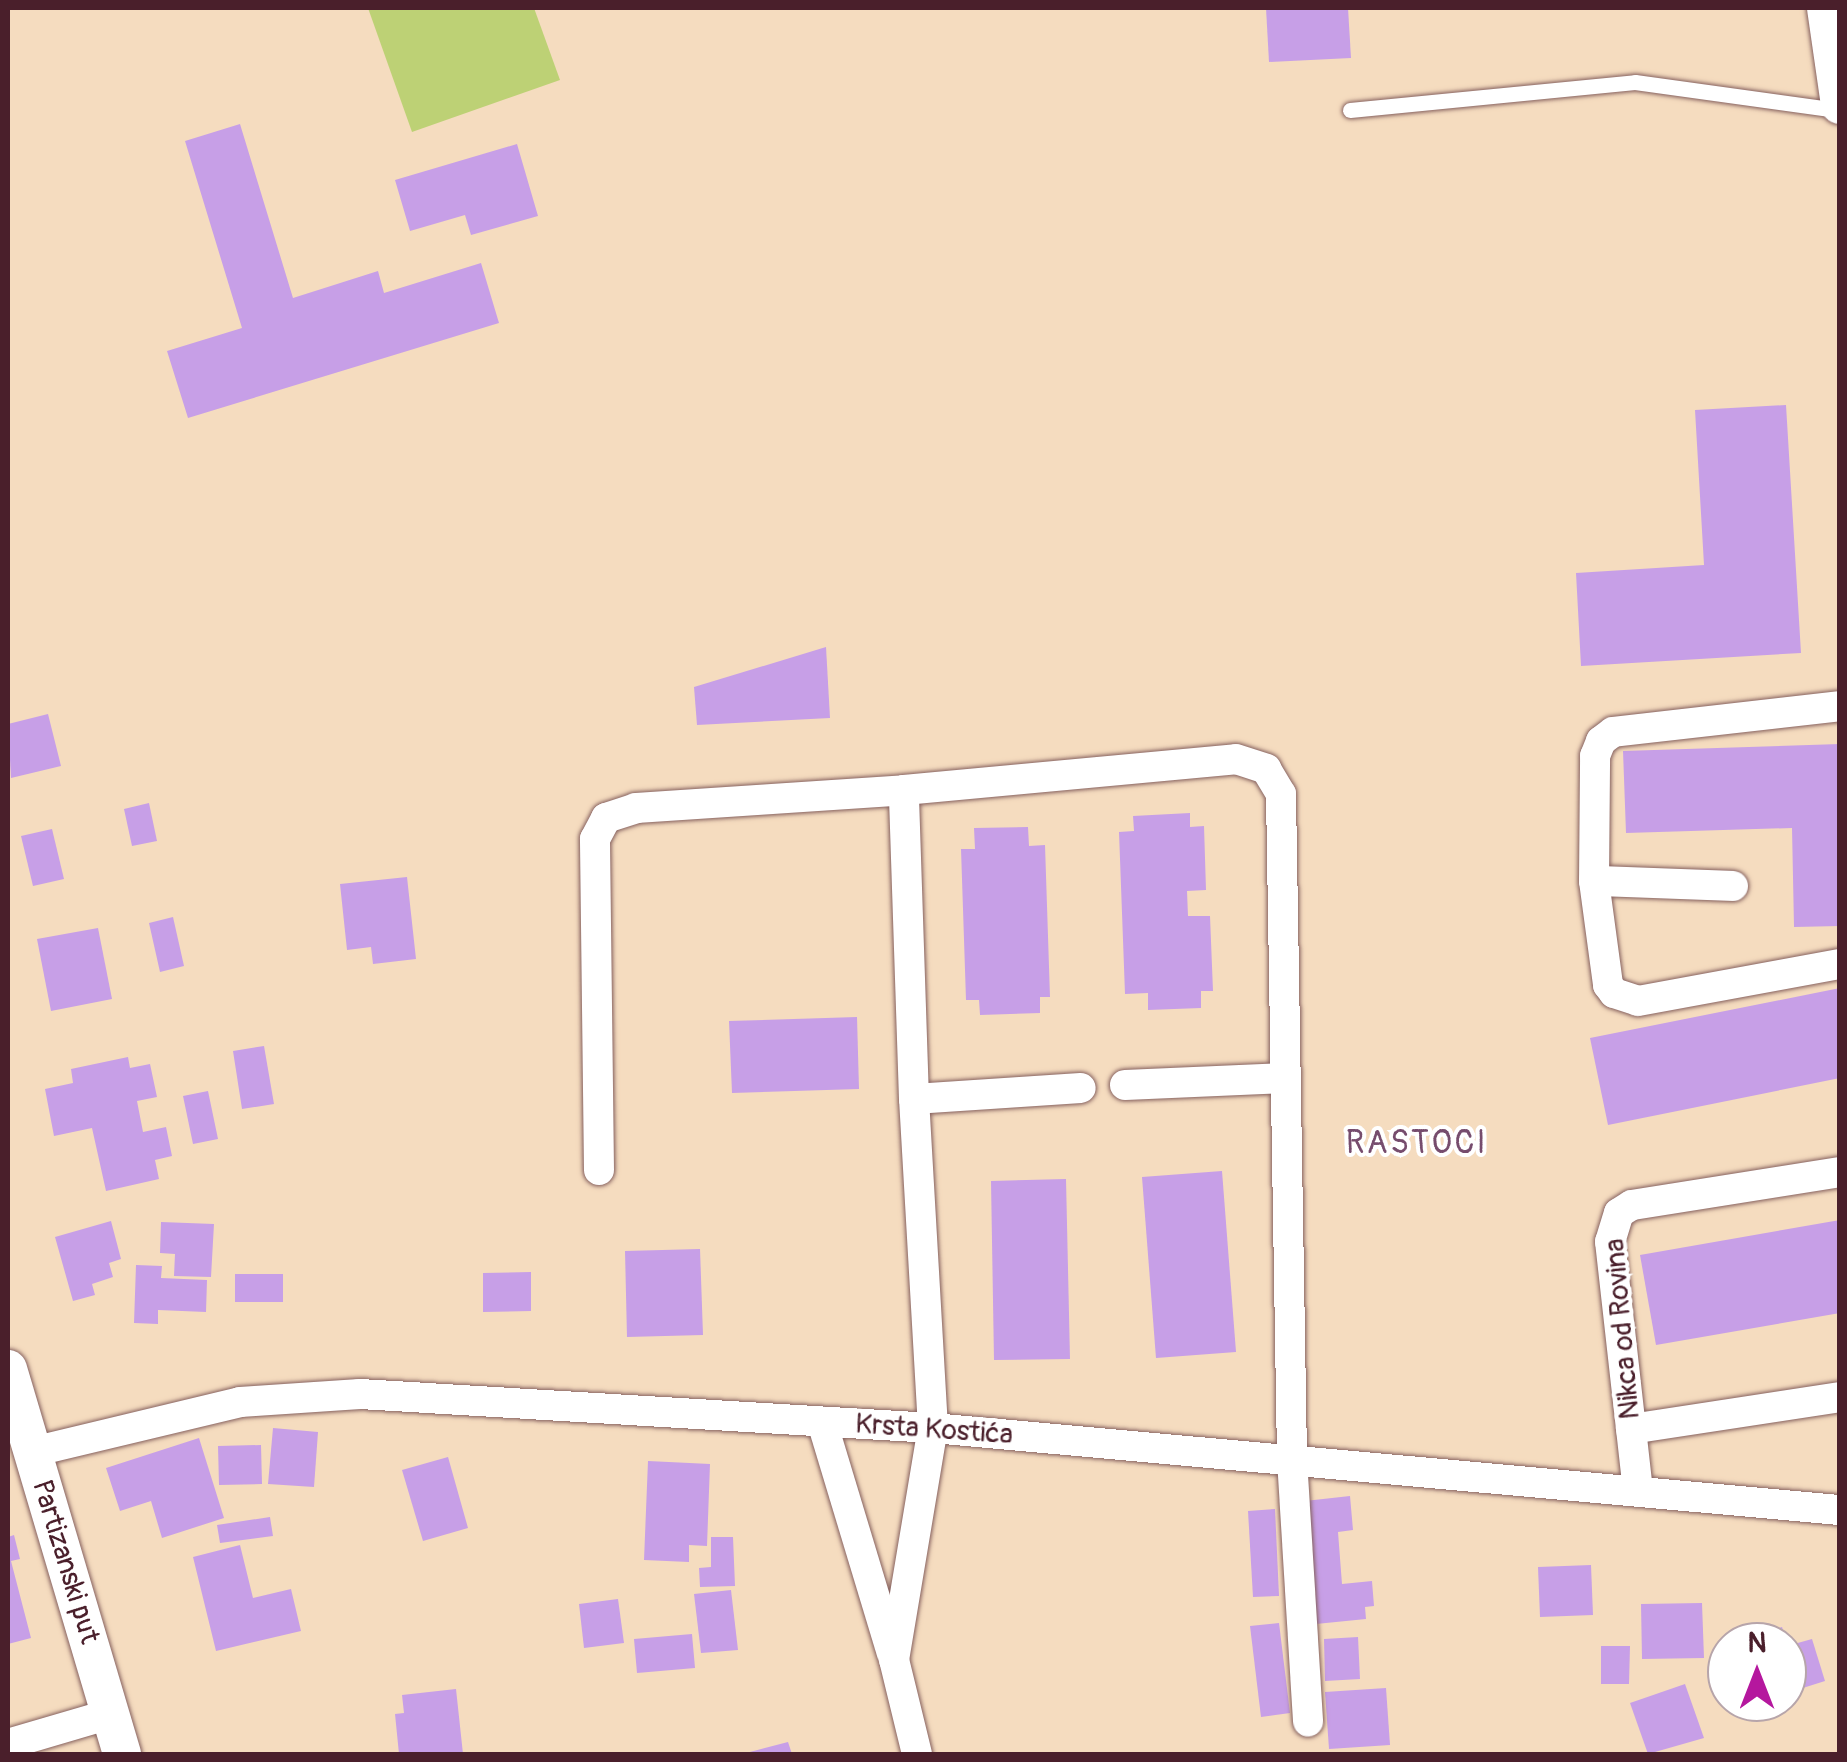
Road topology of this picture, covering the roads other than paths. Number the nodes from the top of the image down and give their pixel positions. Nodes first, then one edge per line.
1 (1826, 8) edge
2 (1840, 108) edge
3 (1350, 110) dead end
4 (1840, 706) edge
5 (904, 790) junction
6 (1594, 882) junction
7 (1733, 886) dead end
8 (1840, 964) edge
9 (1286, 1078) junction
10 (1125, 1085) dead end
11 (1081, 1088) dead end
12 (914, 1099) junction
13 (599, 1170) dead end
14 (1840, 1172) edge
15 (8, 1369) edge
16 (1840, 1397) edge
17 (822, 1422) junction
18 (932, 1428) junction
19 (1631, 1429) junction
20 (32, 1452) junction
21 (1292, 1458) junction
22 (1638, 1491) junction
23 (1840, 1510) edge
24 (894, 1660) junction
25 (110, 1714) junction
26 (1308, 1722) dead end
27 (8, 1744) edge
28 (122, 1754) edge
29 (917, 1754) edge

1 - 2 street
2 - 3 lane
4 - 6 street
5 - 9 street
5 - 12 street
5 - 13 street
6 - 7 street
6 - 8 street
9 - 10 street
9 - 21 street
11 - 12 street
12 - 18 street
14 - 19 street, Nikca od Rovina
15 - 20 street, Partizanski put
16 - 19 street
17 - 18 street, Krsta Kostića
17 - 20 street, Krsta Kostića
17 - 24 street
18 - 21 street, Krsta Kostića
18 - 24 street
19 - 22 street, Nikca od Rovina
20 - 25 street, Partizanski put
21 - 22 street, Krsta Kostića
21 - 26 street
22 - 23 street, Krsta Kostića
24 - 29 street
25 - 27 street
25 - 28 street, Partizanski put

